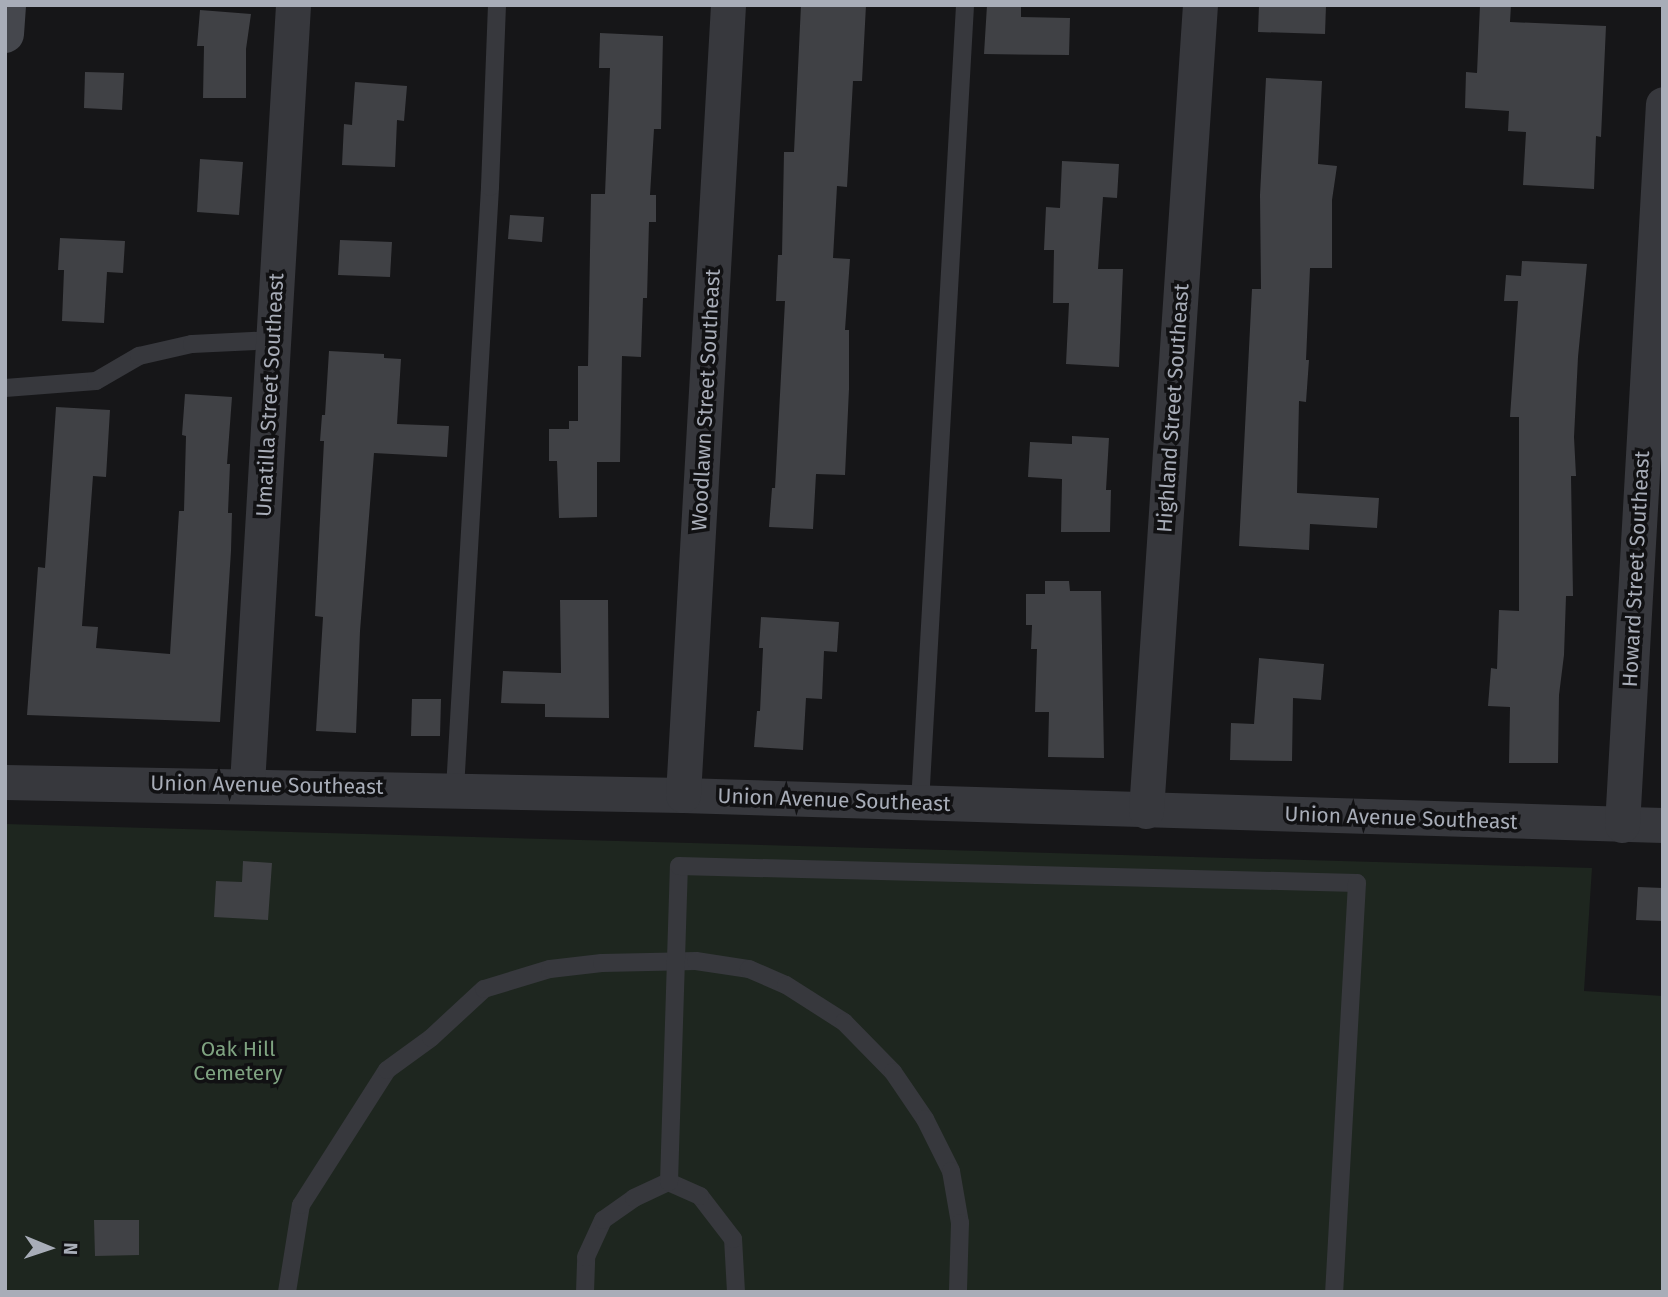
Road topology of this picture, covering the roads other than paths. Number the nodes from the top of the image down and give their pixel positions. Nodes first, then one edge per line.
1 (7, 5) edge
2 (293, 5) edge
3 (497, 5) edge
4 (728, 5) edge
5 (965, 5) edge
6 (1200, 5) edge
7 (5, 34) edge
8 (1663, 104) edge
9 (273, 340) junction
10 (5, 388) edge
11 (5, 782) edge
12 (247, 784) junction
13 (455, 789) junction
14 (683, 795) junction
15 (920, 803) junction
16 (1146, 811) junction
17 (1622, 825) junction
18 (1663, 825) edge
19 (675, 962) junction
20 (669, 1182) junction
21 (287, 1292) edge
22 (585, 1292) edge
23 (736, 1292) edge
24 (958, 1292) edge
25 (1334, 1292) edge

1 - 7 main road
2 - 9 street, Umatilla Street Southeast
3 - 13 lane
4 - 14 street, Woodlawn Street Southeast
5 - 15 lane
6 - 16 street, Highland Street Southeast
8 - 17 street, Howard Street Southeast
9 - 10 lane
9 - 12 street, Umatilla Street Southeast
11 - 12 street, Union Avenue Southeast
12 - 13 street, Union Avenue Southeast
13 - 14 street, Union Avenue Southeast
14 - 15 street, Union Avenue Southeast
15 - 16 street, Union Avenue Southeast
16 - 17 street, Union Avenue Southeast
17 - 18 street, Union Avenue Southeast
19 - 20 lane
19 - 21 lane
19 - 24 lane
19 - 25 lane
20 - 22 lane
20 - 23 lane

